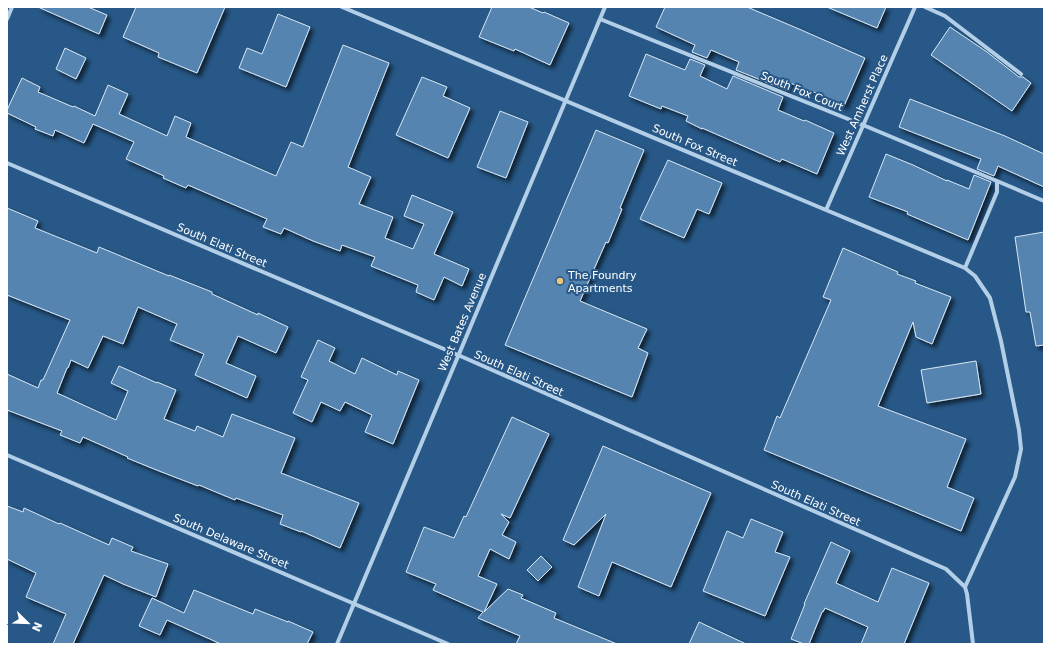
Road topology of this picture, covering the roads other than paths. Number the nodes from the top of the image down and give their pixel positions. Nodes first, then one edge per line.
1 (12, 7) edge
2 (342, 7) edge
3 (605, 7) edge
4 (915, 7) edge
5 (925, 7) edge
6 (600, 19) junction
7 (7, 20) edge
8 (1021, 74) dead end
9 (565, 101) junction
10 (863, 125) junction
11 (7, 163) edge
12 (997, 181) junction
13 (1044, 201) edge
14 (826, 210) junction
15 (965, 268) junction
16 (458, 356) junction
17 (7, 455) edge
18 (965, 587) junction
19 (354, 604) junction
20 (337, 644) edge
21 (448, 644) edge
22 (973, 644) edge

1 - 7 street
2 - 9 street, South Fox Street
3 - 6 street, West Bates Avenue
4 - 10 street, West Amherst Place
5 - 8 street
6 - 9 street, West Bates Avenue
6 - 10 street, South Fox Court
9 - 14 street, South Fox Street
9 - 16 street, West Bates Avenue
10 - 12 street, South Fox Court
10 - 14 street, West Amherst Place
11 - 16 street, South Elati Street
12 - 13 street, South Fox Court
12 - 15 street
14 - 15 street, South Fox Street
15 - 18 street, South Fox Street
16 - 18 street, South Elati Street
16 - 19 street, West Bates Avenue
17 - 19 street, South Delaware Street
18 - 22 street
19 - 20 street, West Bates Avenue
19 - 21 street, South Delaware Street

